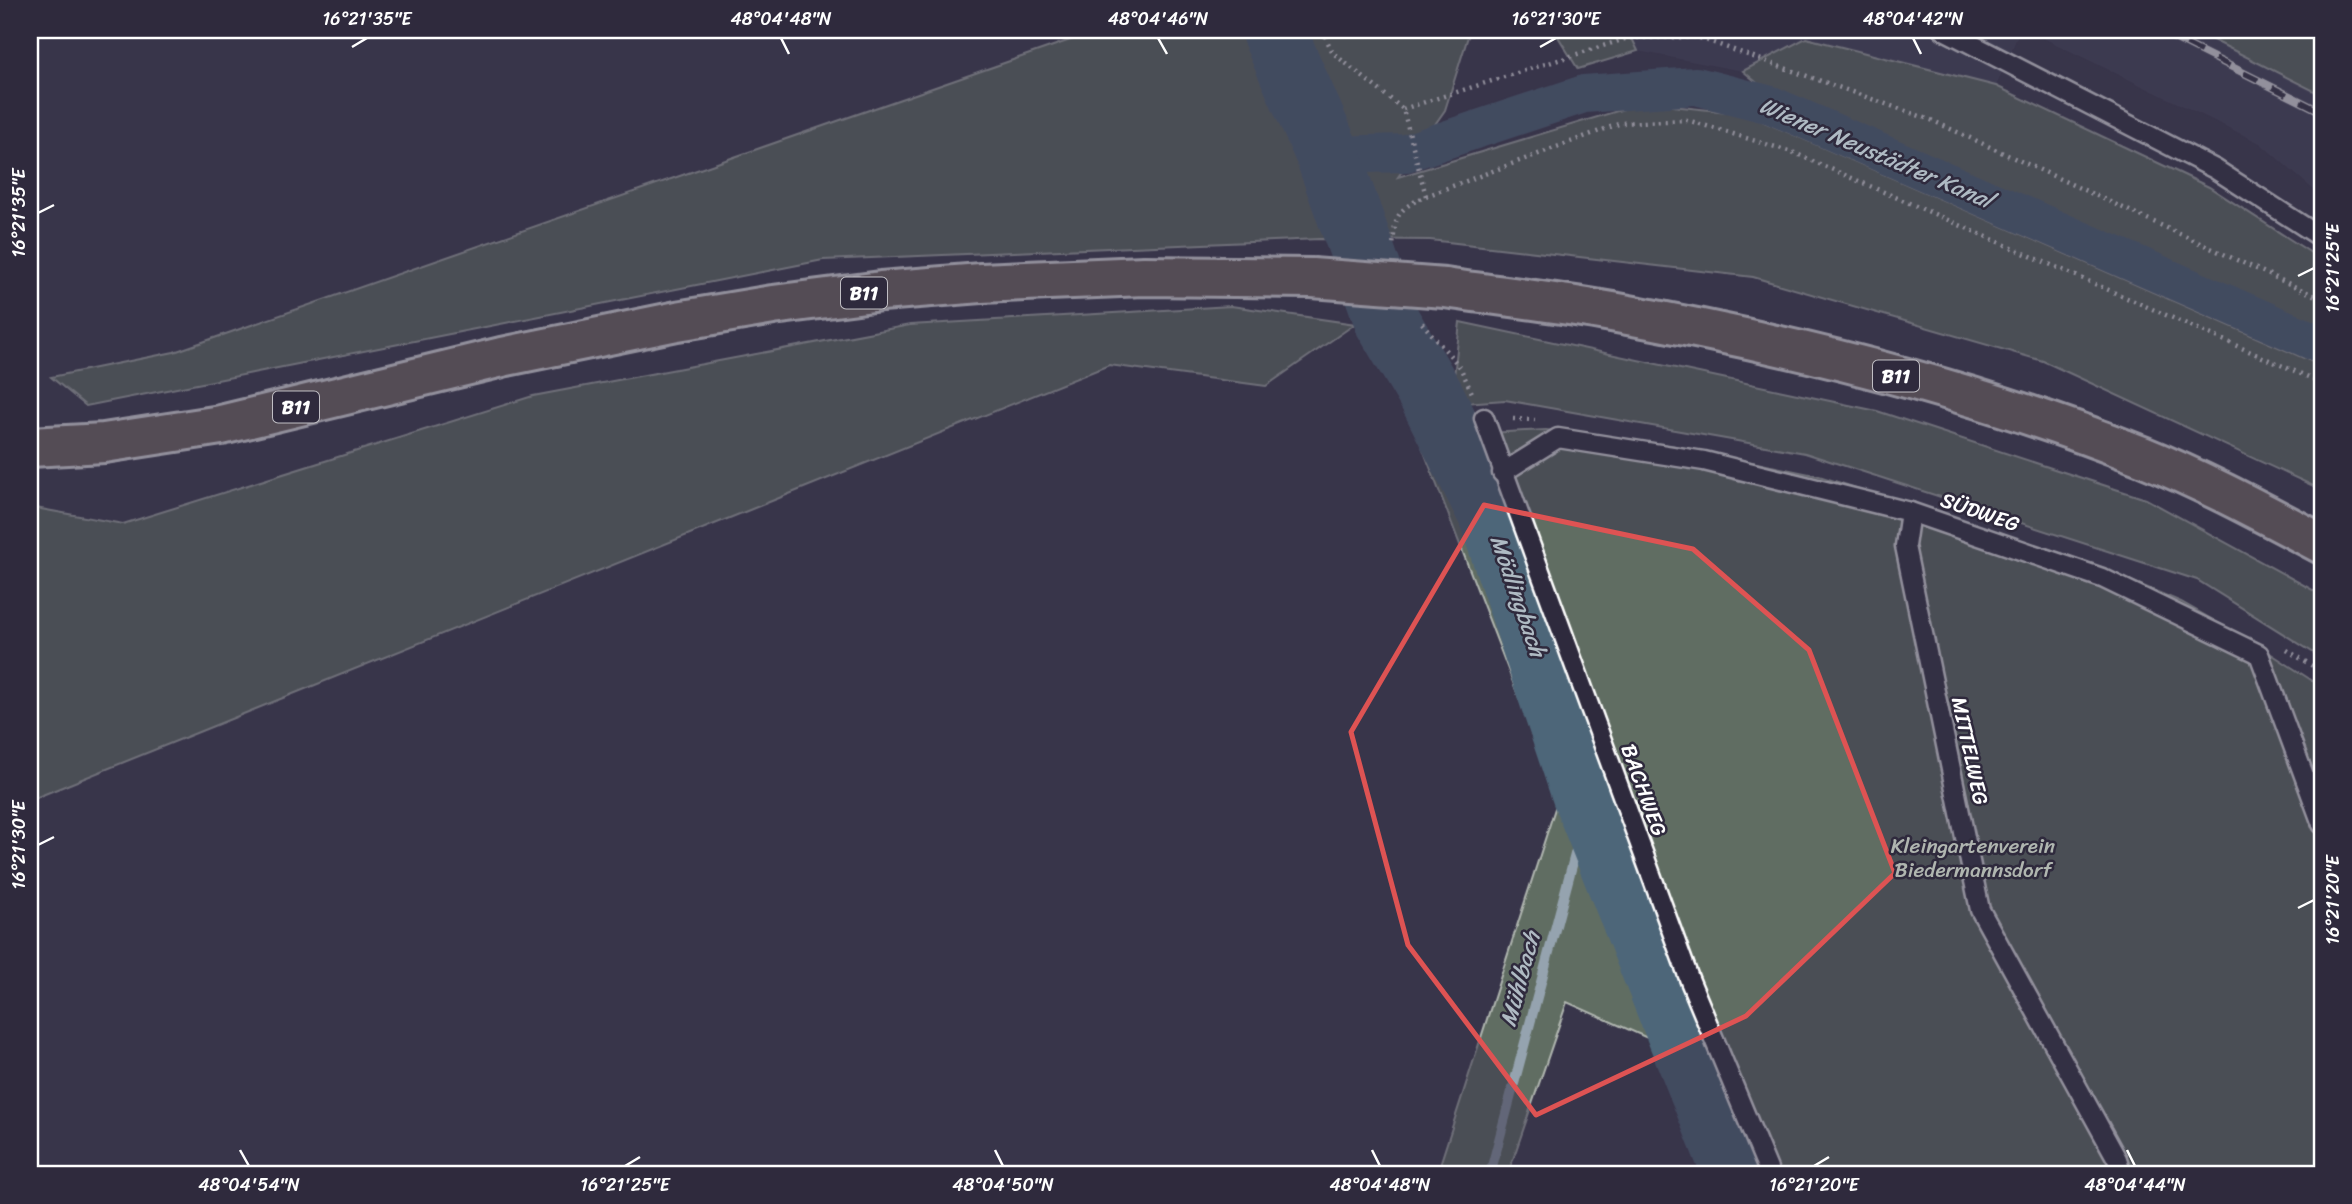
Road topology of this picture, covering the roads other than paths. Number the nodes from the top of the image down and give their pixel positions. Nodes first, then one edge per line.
1 (1944, 30) edge
2 (2322, 238) edge
3 (1484, 418) dead end
4 (30, 447) edge
5 (1502, 472) junction
6 (1910, 512) junction
7 (2322, 544) edge
8 (2322, 824) edge
9 (1770, 1174) edge
10 (2122, 1174) edge

1 - 2 lane
3 - 5 lane, BACHWEG
4 - 7 main road, B11, bridge
5 - 6 lane, SÜDWEG
5 - 9 lane, BACHWEG
6 - 8 lane, SÜDWEG
6 - 10 lane, MITTELWEG

